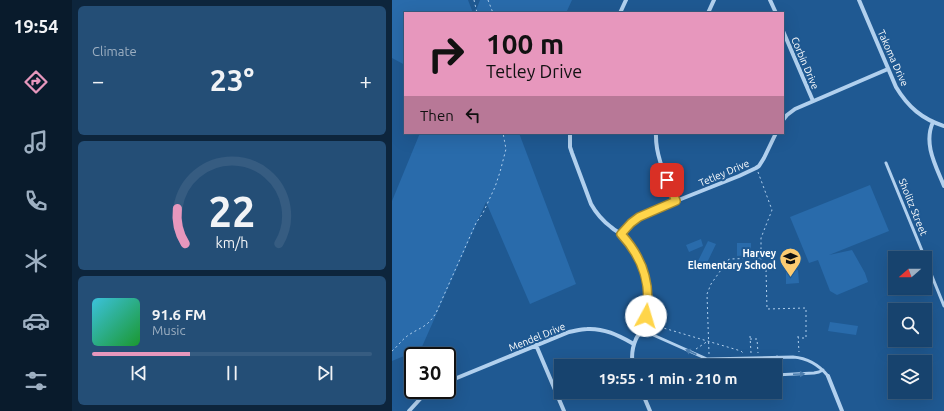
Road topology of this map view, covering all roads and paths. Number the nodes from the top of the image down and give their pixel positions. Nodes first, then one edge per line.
1 (474, 0) edge
2 (488, 0) edge
3 (626, 0) edge
4 (714, 0) edge
5 (770, 0) edge
6 (859, 0) edge
7 (477, 12) edge
8 (493, 12) edge
9 (620, 12) edge
10 (708, 12) edge
11 (776, 12) edge
12 (784, 33) edge
13 (888, 69) junction
14 (813, 101) junction
15 (784, 119) edge
16 (932, 122) junction
17 (944, 126) edge
18 (504, 134) edge
19 (570, 134) edge
20 (656, 134) edge
21 (776, 134) edge
22 (886, 163) dead end
23 (756, 168) junction
24 (944, 186) edge
25 (676, 201) junction
26 (621, 234) junction
27 (922, 251) edge
28 (761, 258) junction
29 (932, 276) edge
30 (944, 306) edge
31 (650, 324) dead end
32 (642, 330) junction
33 (750, 336) dead end
34 (798, 336) dead end
35 (798, 338) junction
36 (750, 339) junction
37 (708, 341) junction
38 (634, 344) junction
39 (536, 345) junction
40 (696, 349) dead end
41 (392, 351) edge
42 (799, 352) dead end
43 (743, 353) dead end
44 (751, 353) dead end
45 (758, 353) dead end
46 (709, 354) dead end
47 (776, 357) joint
48 (632, 359) edge
49 (707, 359) joint
50 (823, 370) junction
51 (782, 375) edge
52 (828, 376) joint
53 (456, 378) edge
54 (420, 399) edge
55 (645, 399) edge
56 (409, 411) edge
57 (564, 411) edge
58 (650, 411) edge
59 (842, 411) edge

1 - 7 path
2 - 8 path
3 - 9 street
4 - 10 street
5 - 11 street
6 - 13 street, Takoma Drive
12 - 14 street, Corbin Drive
13 - 14 street
13 - 16 street, Takoma Drive
14 - 15 street
16 - 17 street, Takoma Drive
16 - 24 street
18 - 41 path
19 - 26 street
20 - 25 street
21 - 23 street, Tetley Drive
22 - 27 lane, Sholitz Street
23 - 25 street, Tetley Drive
23 - 28 path
25 - 26 street, Tetley Drive
26 - 32 street
28 - 35 path
28 - 37 path
29 - 30 lane, Sholitz Street
31 - 37 path
32 - 38 street
49 -> 32 lane
33 - 36 path
34 - 35 path
35 - 42 path
36 - 44 path
36 - 45 path
37 - 40 path
37 - 43 path
37 - 46 path
38 - 39 street, Mendel Drive
38 - 48 street
39 - 53 street, Mendel Drive
39 - 57 street
47 - 49 lane
47 - 50 lane
51 -> 50 lane
50 - 52 lane
52 - 59 street
54 - 56 street
55 - 58 street

